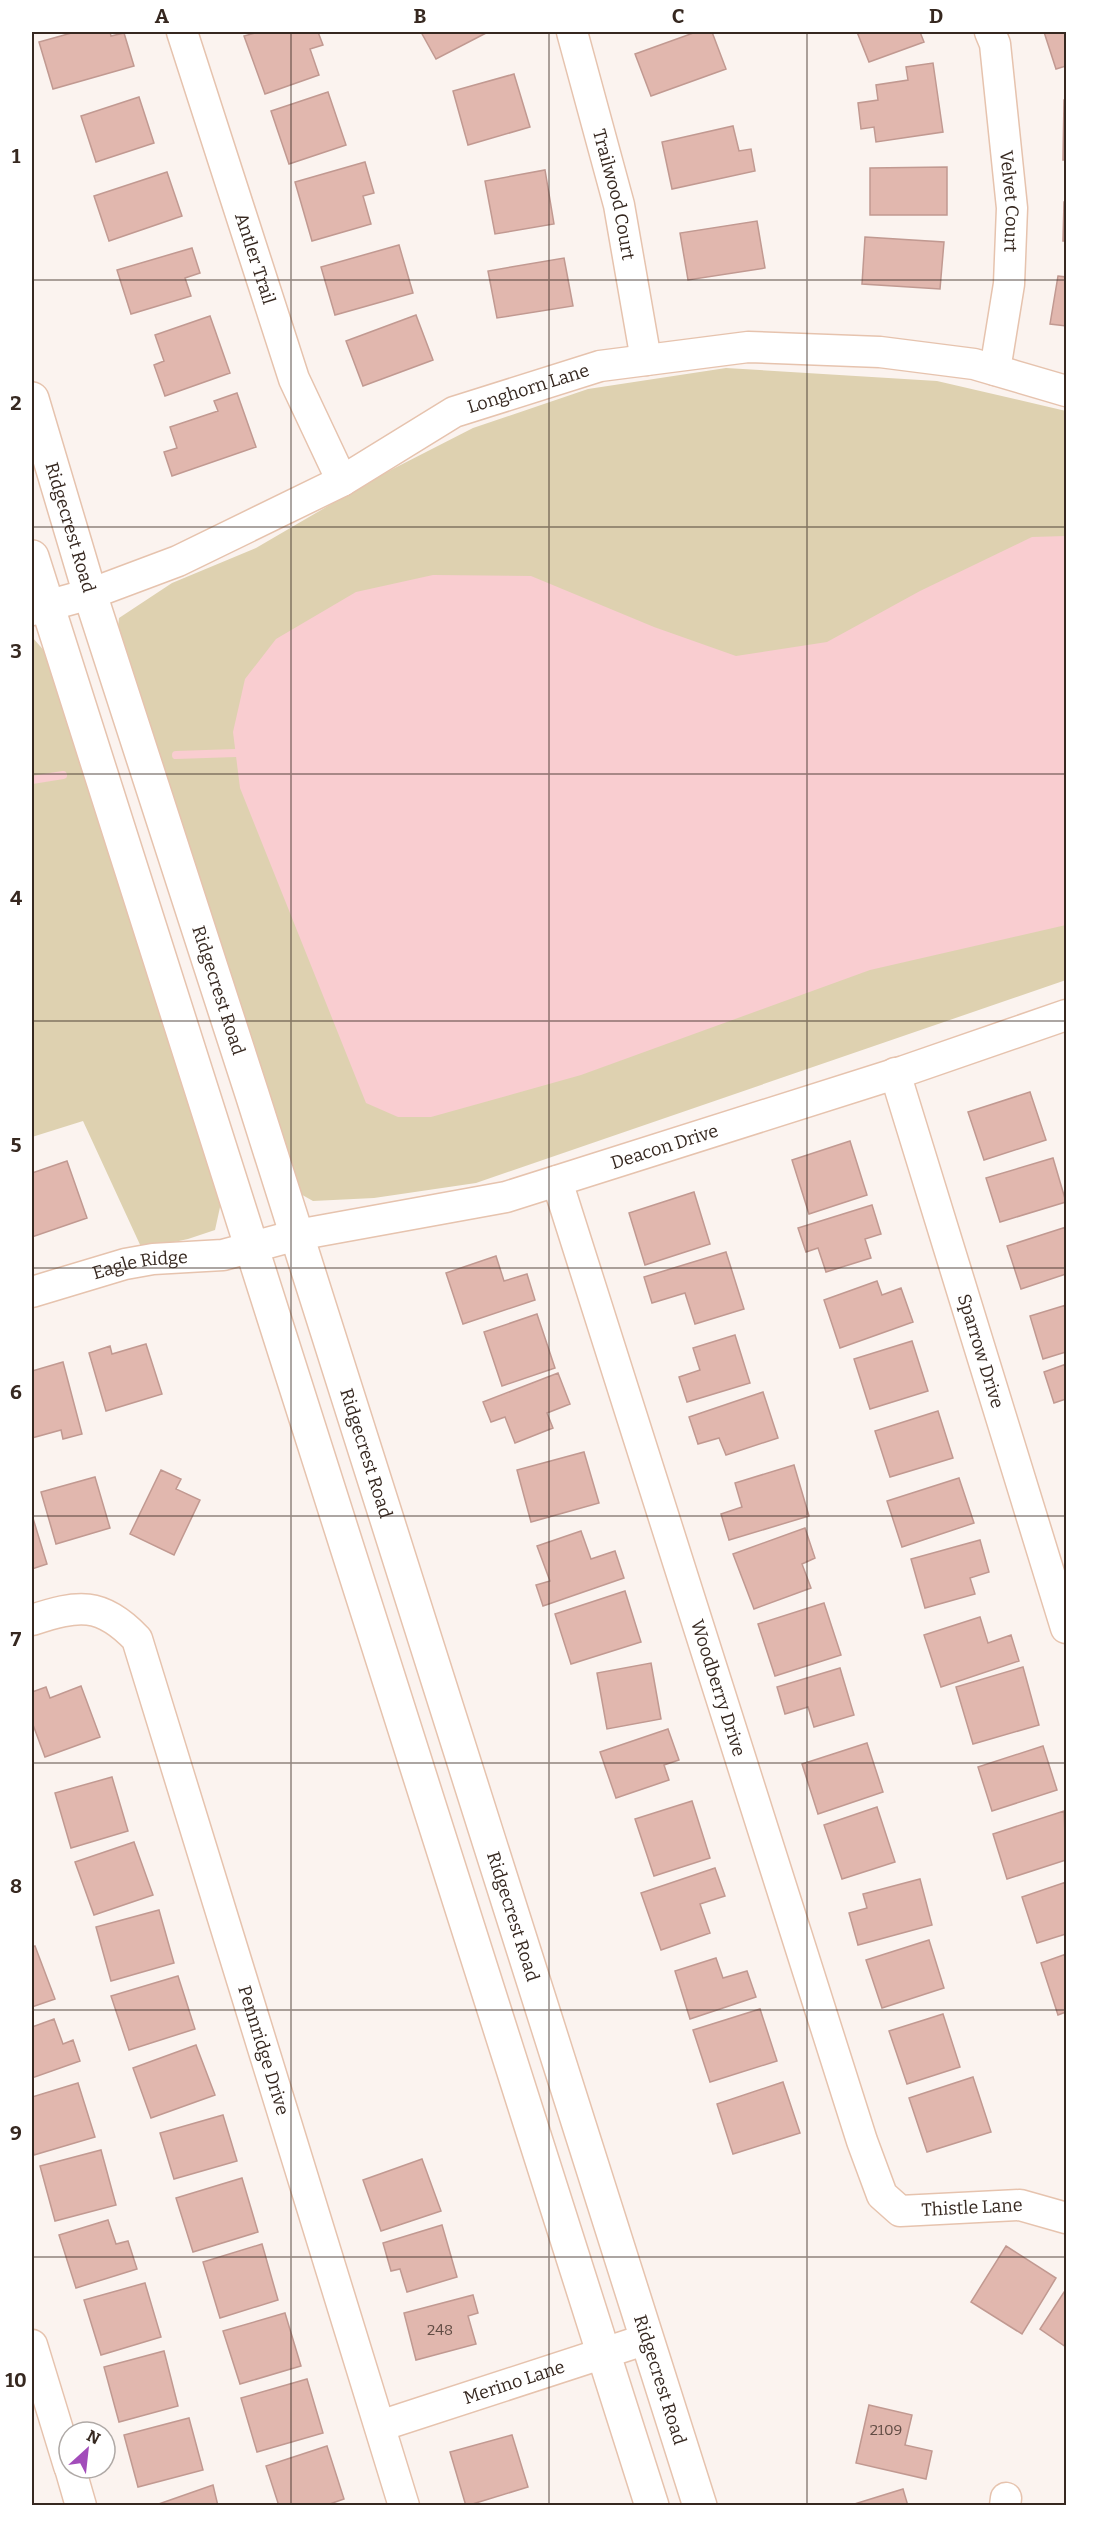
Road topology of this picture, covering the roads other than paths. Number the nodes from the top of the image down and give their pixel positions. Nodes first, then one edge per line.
1 (182, 32) edge
2 (572, 32) edge
3 (990, 32) edge
4 (646, 360) junction
5 (994, 370) junction
6 (1066, 391) edge
7 (32, 399) edge
8 (342, 481) junction
9 (32, 557) edge
10 (90, 594) junction
11 (39, 608) edge
12 (1066, 1015) edge
13 (895, 1073) junction
14 (558, 1181) junction
15 (297, 1235) junction
16 (253, 1249) junction
17 (32, 1292) edge
18 (32, 1620) edge
19 (1066, 1628) edge
20 (882, 2195) joint
21 (1066, 2218) edge
22 (647, 2338) junction
23 (32, 2345) edge
24 (604, 2352) junction
25 (380, 2426) junction
26 (57, 2427) edge
27 (73, 2480) edge
28 (81, 2505) edge
29 (404, 2505) edge
30 (652, 2505) edge
31 (700, 2505) edge

1 - 8 street, Antler Trail
2 - 4 street, Trailwood Court
3 - 5 street, Velvet Court
4 - 5 street, Longhorn Lane
4 - 8 street, Longhorn Lane
5 - 6 street, Longhorn Lane
7 - 10 main road, Ridgecrest Road
8 - 10 street, Longhorn Lane
9 - 11 main road
10 - 11 street, Longhorn Lane
10 - 15 main road, Ridgecrest Road
11 - 16 main road
12 - 13 street, Deacon Drive
13 - 14 street, Deacon Drive
13 - 19 street, Sparrow Drive
14 - 15 street, Deacon Drive
14 - 20 street, Woodberry Drive
15 - 16 street, Deacon Drive
15 - 22 main road, Ridgecrest Road
16 - 17 street, Eagle Ridge
16 - 24 main road
18 - 25 street, Pennridge Drive
20 - 21 street, Thistle Lane
22 - 24 street, Merino Lane
22 - 31 main road, Ridgecrest Road
23 - 26 street
24 - 25 street, Merino Lane
24 - 30 main road
25 - 29 street, Pennridge Drive
27 - 28 street

